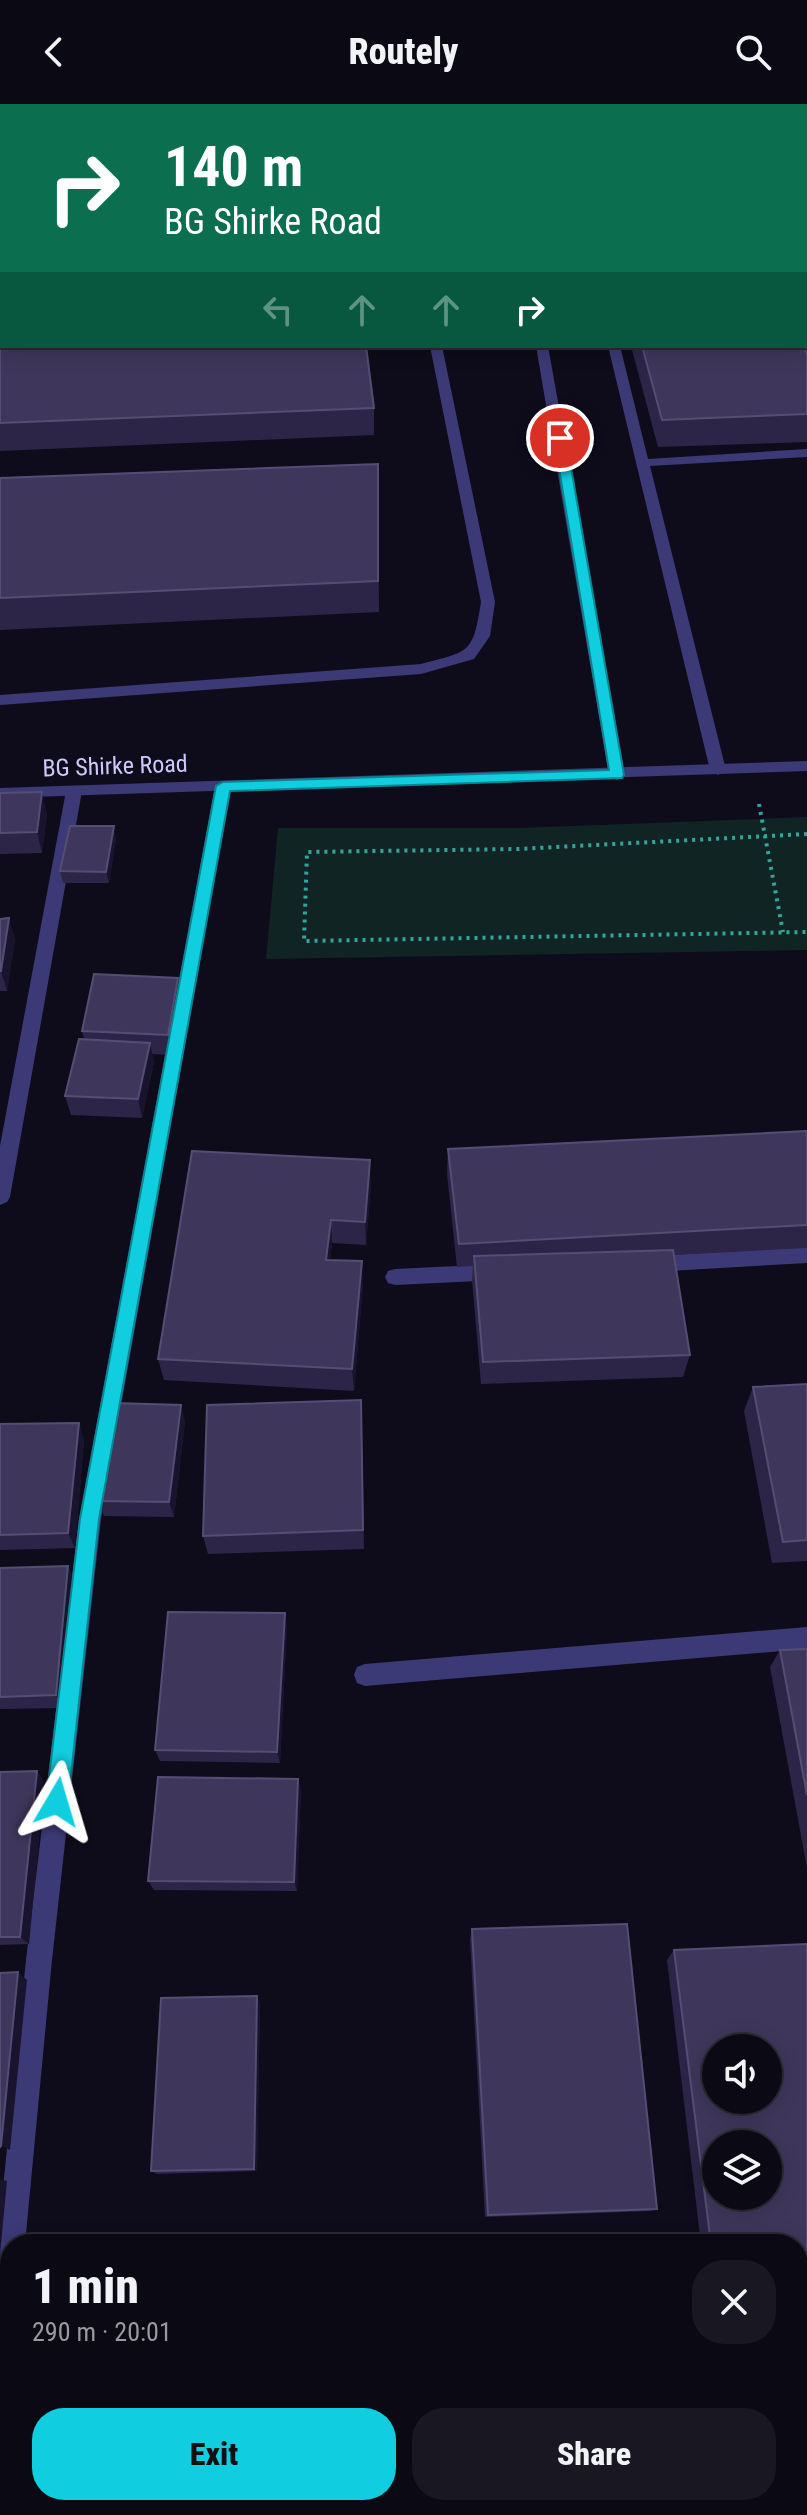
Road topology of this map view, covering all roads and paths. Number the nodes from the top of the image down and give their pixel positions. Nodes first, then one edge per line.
1 (436, 348) edge
2 (542, 348) edge
3 (614, 348) edge
4 (807, 453) edge
5 (642, 463) junction
6 (0, 700) edge
7 (807, 766) edge
8 (752, 768) junction
9 (718, 770) junction
10 (617, 775) junction
11 (223, 786) junction
12 (74, 791) junction
13 (0, 793) edge
14 (807, 834) edge
15 (765, 835) junction
16 (783, 932) junction
17 (807, 932) edge
18 (0, 1197) edge
19 (807, 1255) edge
20 (633, 1265) edge
21 (522, 1270) edge
22 (395, 1277) dead end
23 (807, 1638) edge
24 (365, 1675) dead end
25 (12, 2234) edge

1 - 6 street
2 - 10 street
3 - 5 street
4 - 5 street
5 - 9 street
7 - 8 street, BG Shirke Road
8 - 9 street, BG Shirke Road
8 - 15 path
9 - 10 street, BG Shirke Road
10 - 11 street, BG Shirke Road
11 - 12 street, BG Shirke Road
11 - 25 street
12 - 13 street, BG Shirke Road
12 - 18 street
14 - 15 path
15 - 16 path
15 - 16 path
16 - 17 path
19 - 20 street
21 - 22 street
23 - 24 street

